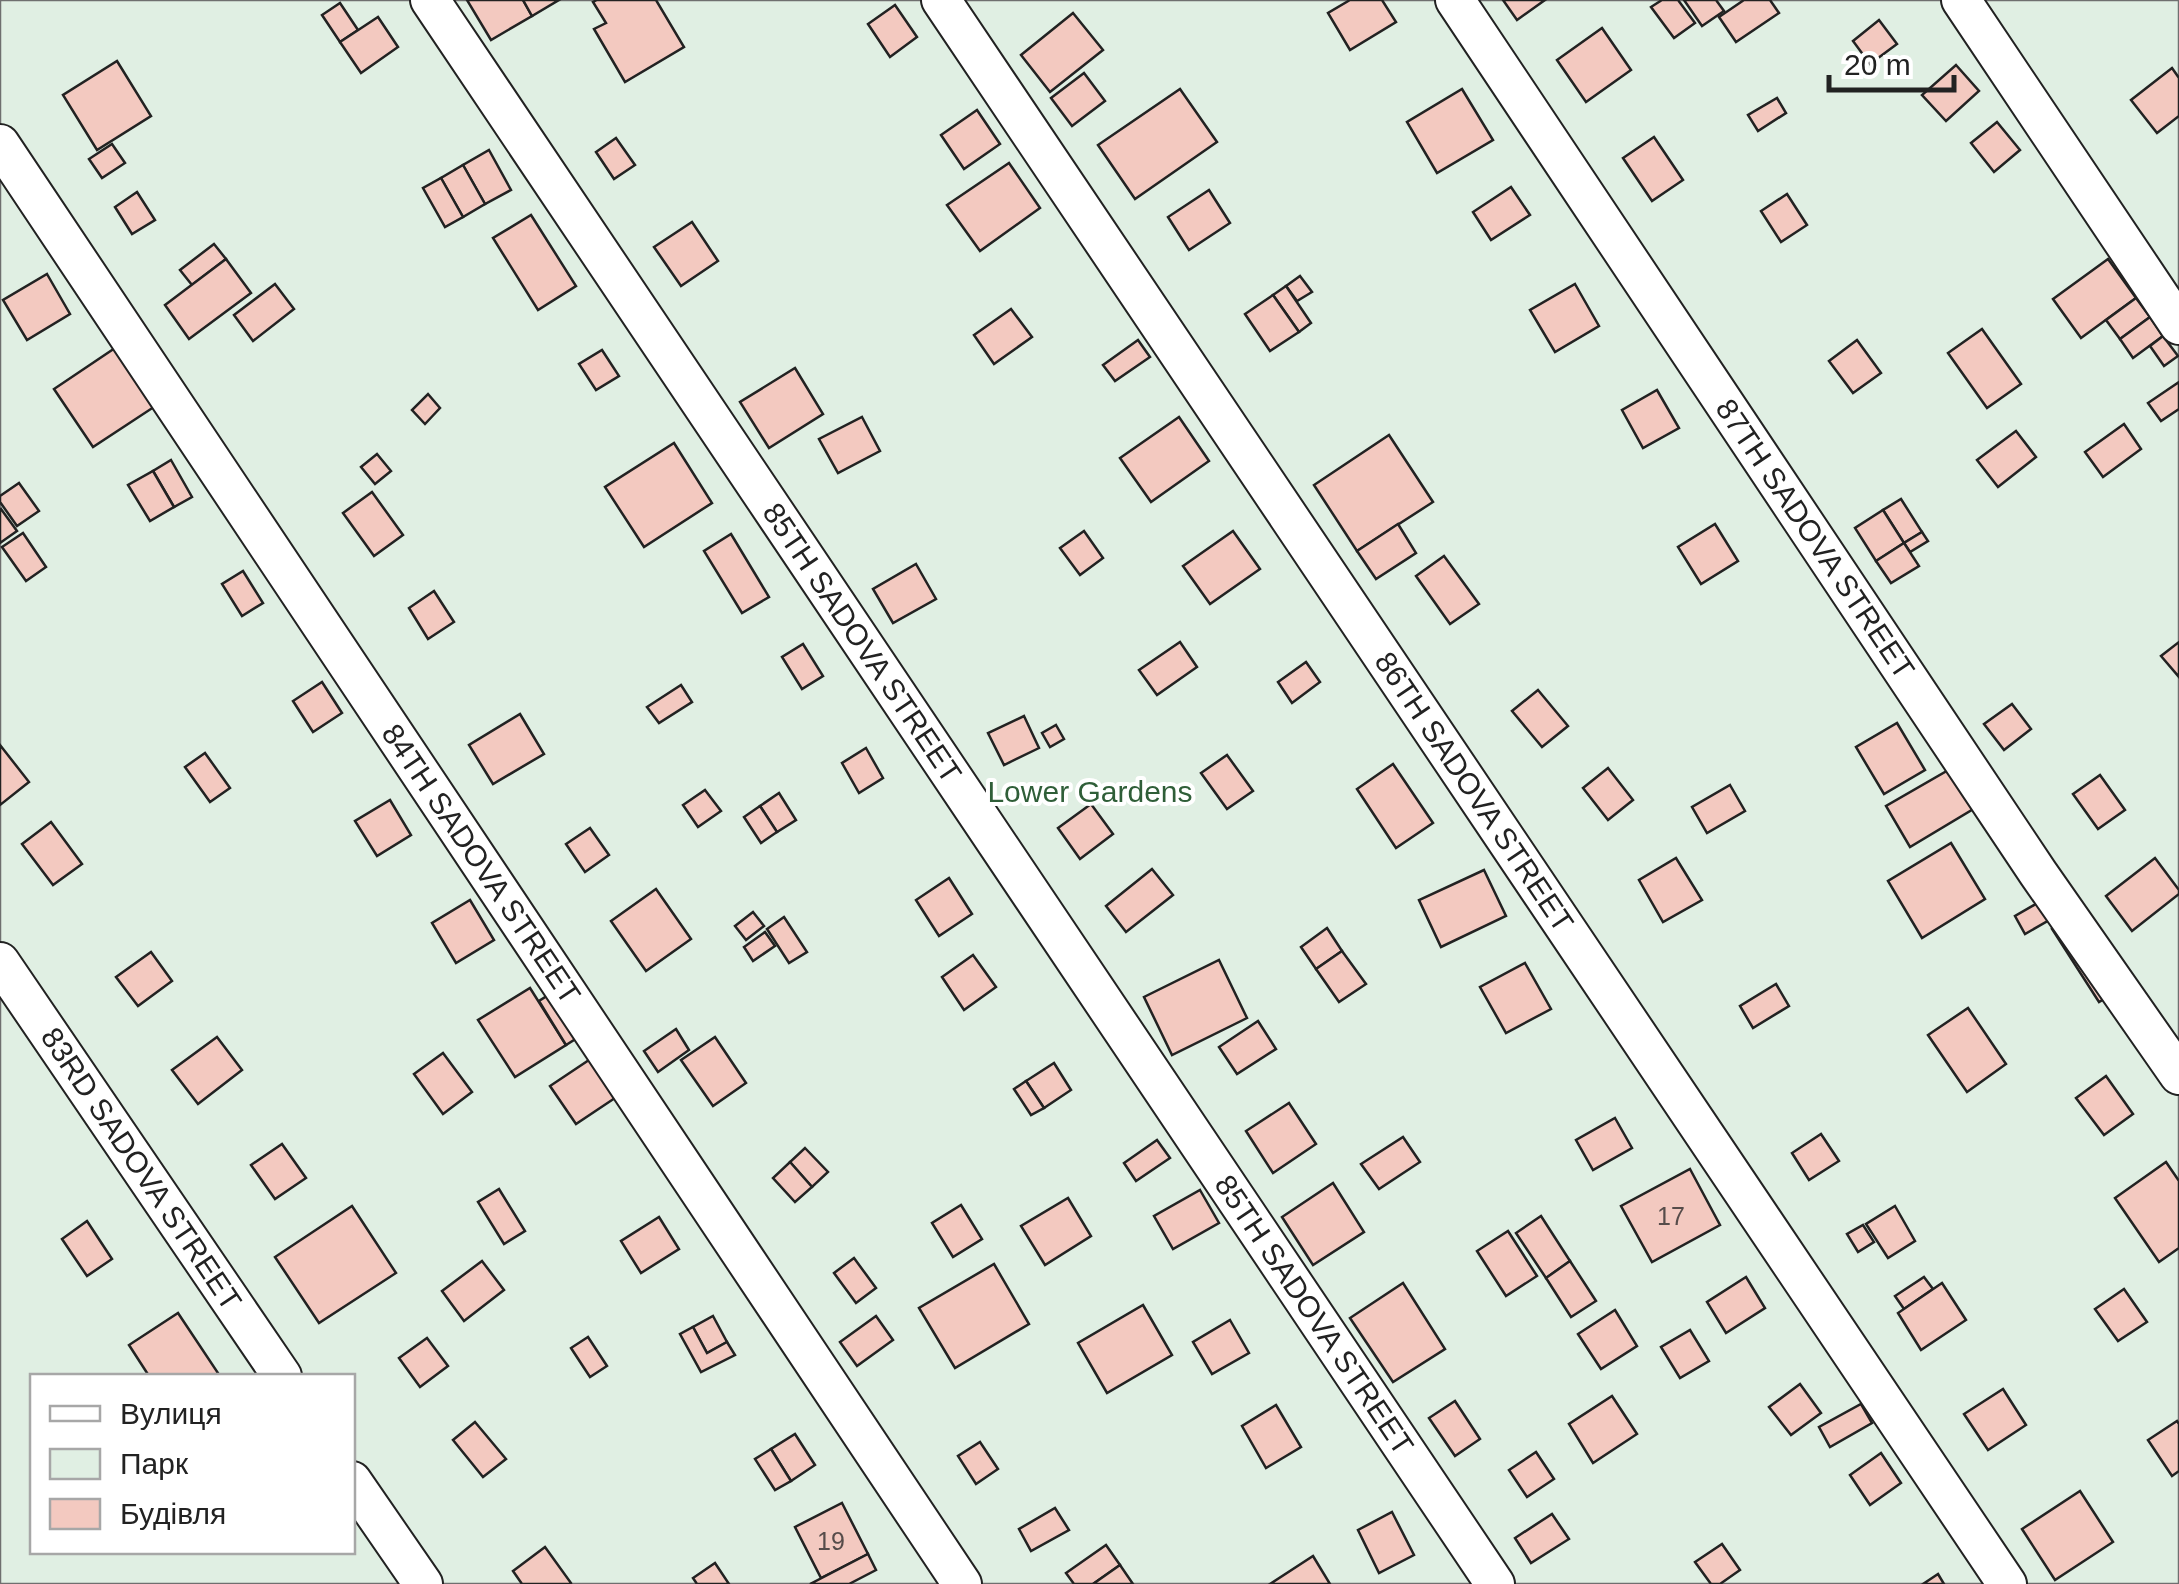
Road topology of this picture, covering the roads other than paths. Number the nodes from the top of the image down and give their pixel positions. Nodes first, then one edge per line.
1 (430, 0) edge
2 (941, 0) edge
3 (1455, 0) edge
4 (1961, 0) edge
5 (0, 144) edge
6 (2179, 325) edge
7 (0, 962) edge
8 (2179, 1074) edge
9 (281, 1374) edge
10 (355, 1484) edge
11 (422, 1584) edge
12 (962, 1584) edge
13 (1495, 1584) edge
14 (2007, 1584) edge

1 - 13 street, 85TH SADOVA STREET
2 - 14 street, 86TH SADOVA STREET
3 - 8 street, 87TH SADOVA STREET
4 - 6 street
5 - 12 street, 84TH SADOVA STREET
7 - 9 street, 83RD SADOVA STREET
10 - 11 street

